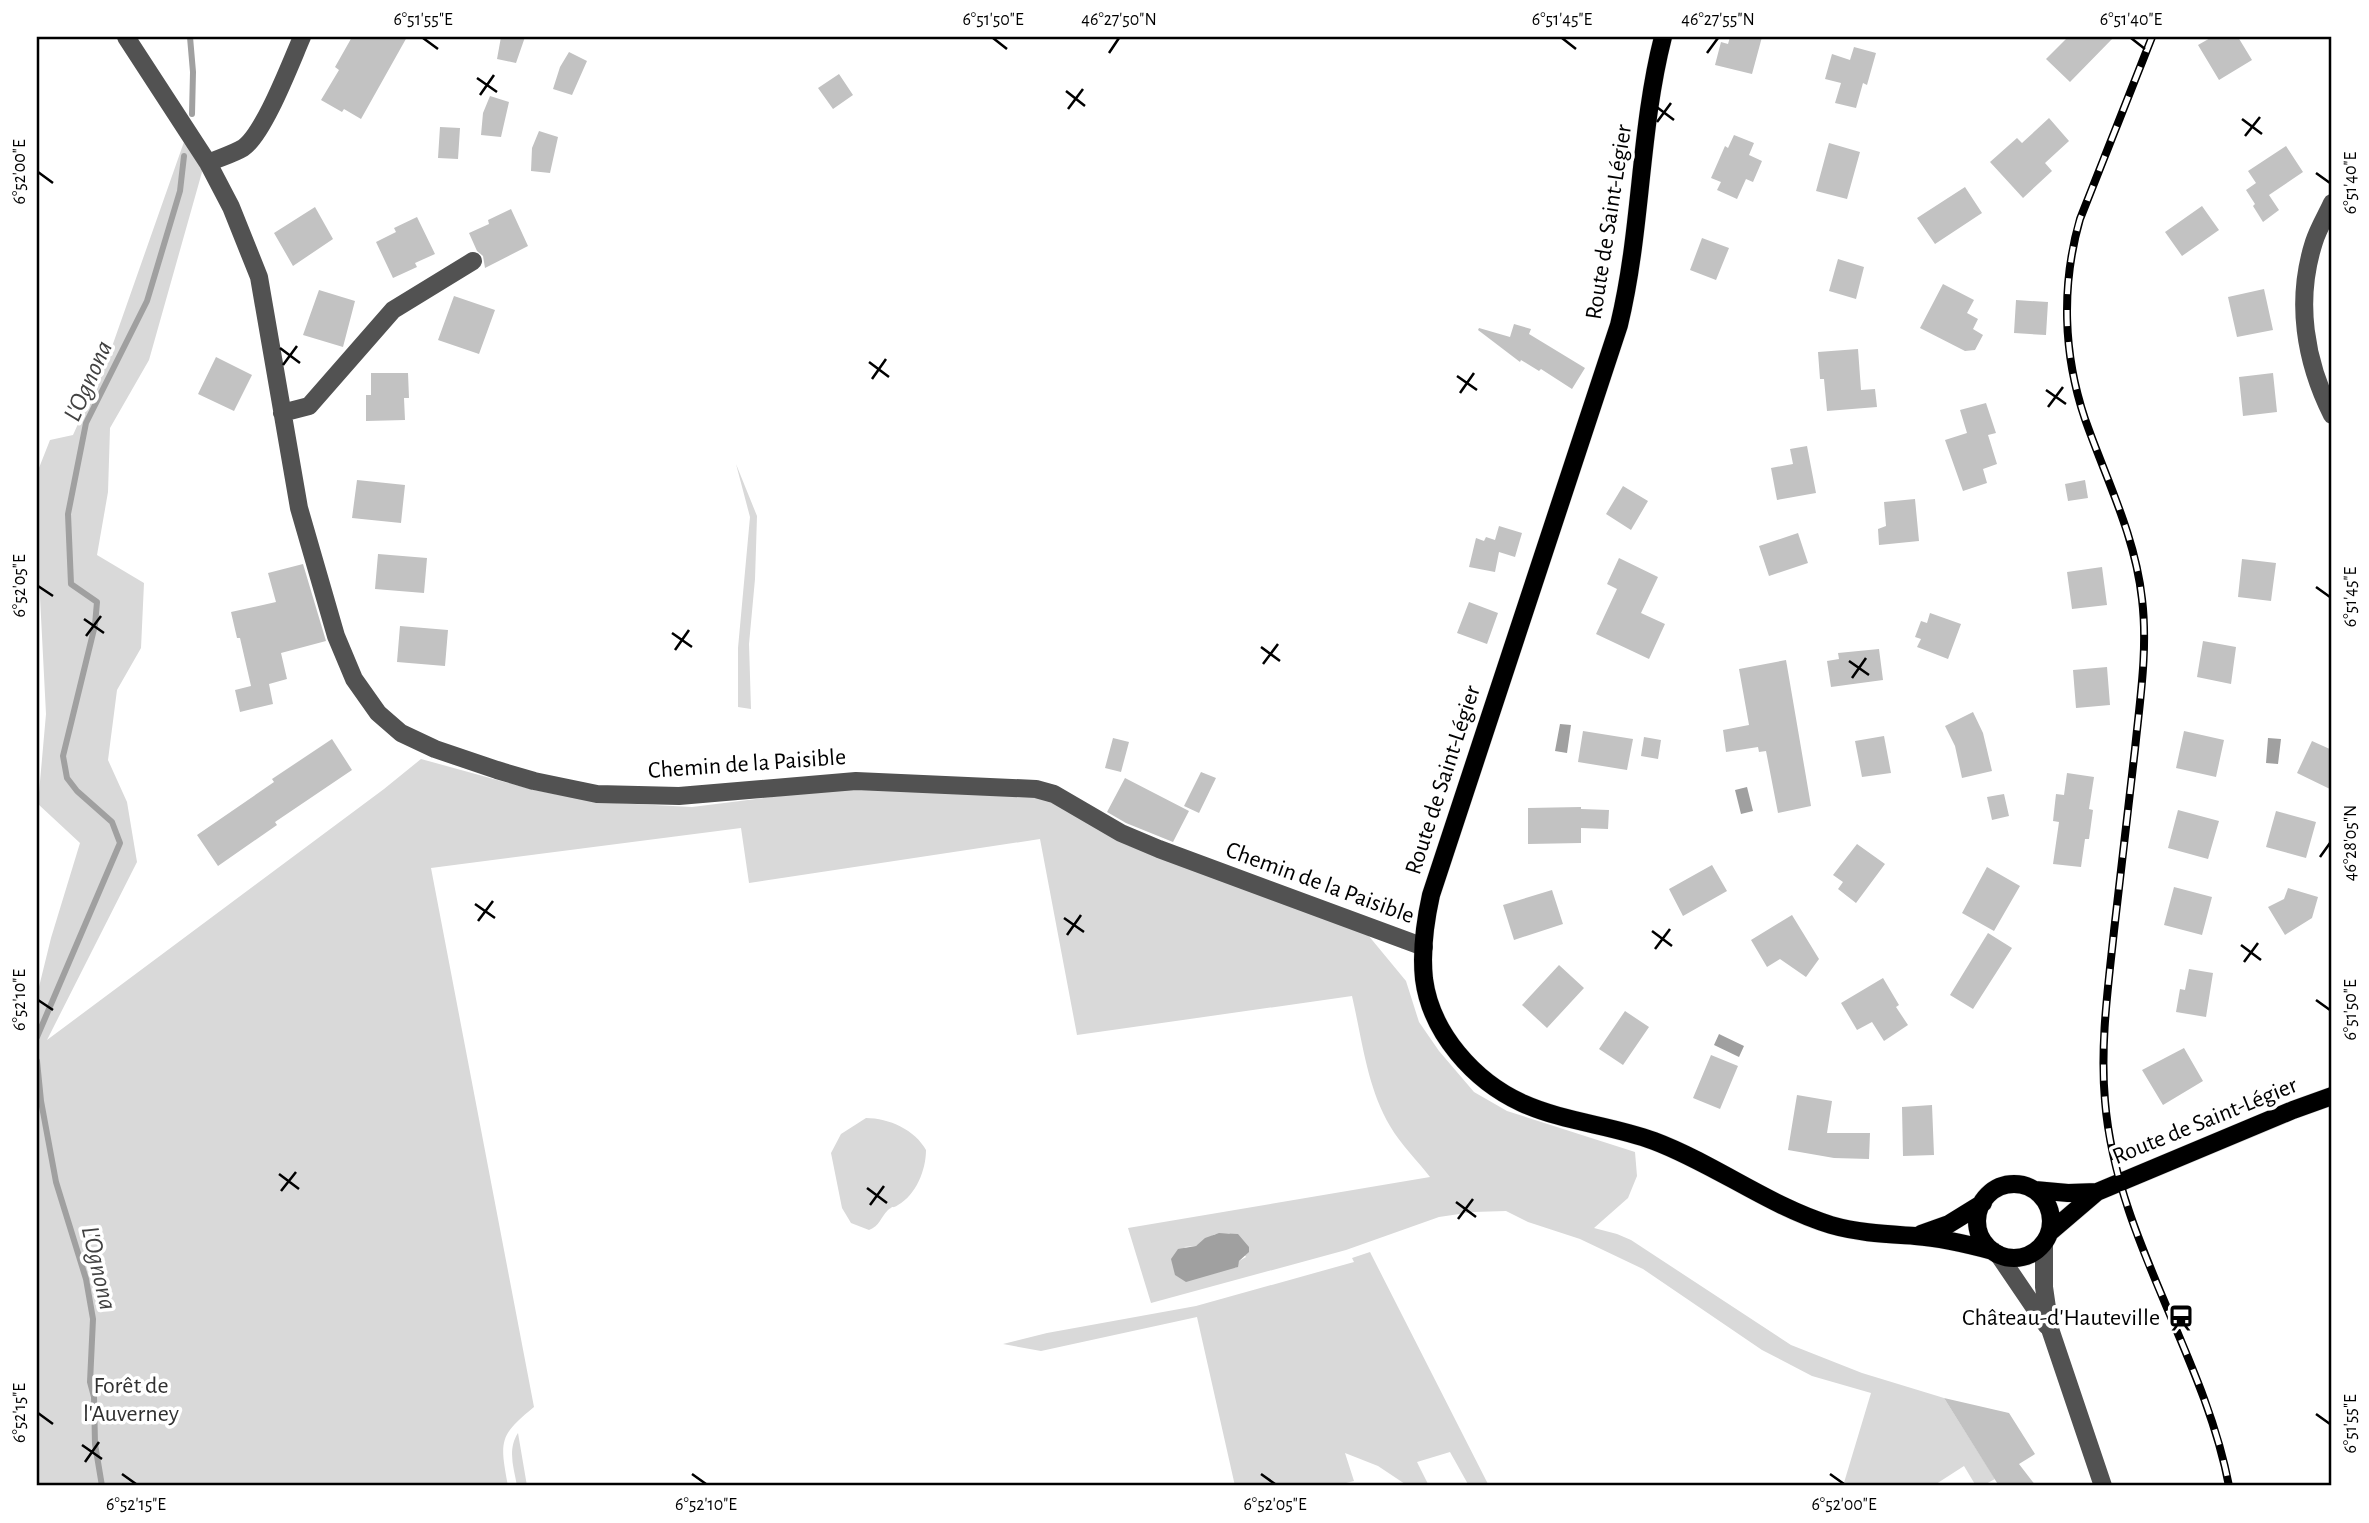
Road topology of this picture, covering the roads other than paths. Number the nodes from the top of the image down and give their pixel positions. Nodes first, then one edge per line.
1 (126, 37) edge
2 (302, 37) edge
3 (1663, 37) edge
4 (208, 163) junction
5 (2332, 203) edge
6 (473, 261) dead end
7 (282, 413) junction
8 (2332, 415) edge
9 (1423, 947) junction
10 (2332, 1096) edge
11 (2035, 1191) junction
12 (2097, 1192) junction
13 (1983, 1203) junction
14 (1914, 1236) junction
15 (2047, 1238) junction
16 (1995, 1252) junction
17 (2050, 1329) junction
18 (2103, 1486) edge

1 - 4 street, Chemin de la Paisible
2 - 4 street
3 - 9 main road, Route de Saint-Légier
4 - 7 street, Chemin de la Paisible
5 - 8 street
6 - 7 street
7 - 9 street, Chemin de la Paisible
9 - 14 main road, Route de Saint-Légier
10 - 12 main road, Route de Saint-Légier
11 - 12 main road, Route de Saint-Légier
11 - 13 main road
11 - 15 main road
12 - 15 main road, Route de Saint-Légier
13 - 14 main road, Route de Saint-Légier
13 - 16 main road
14 - 16 main road, Route de Saint-Légier
15 - 16 main road
15 - 17 street
16 - 17 street
17 - 18 street

